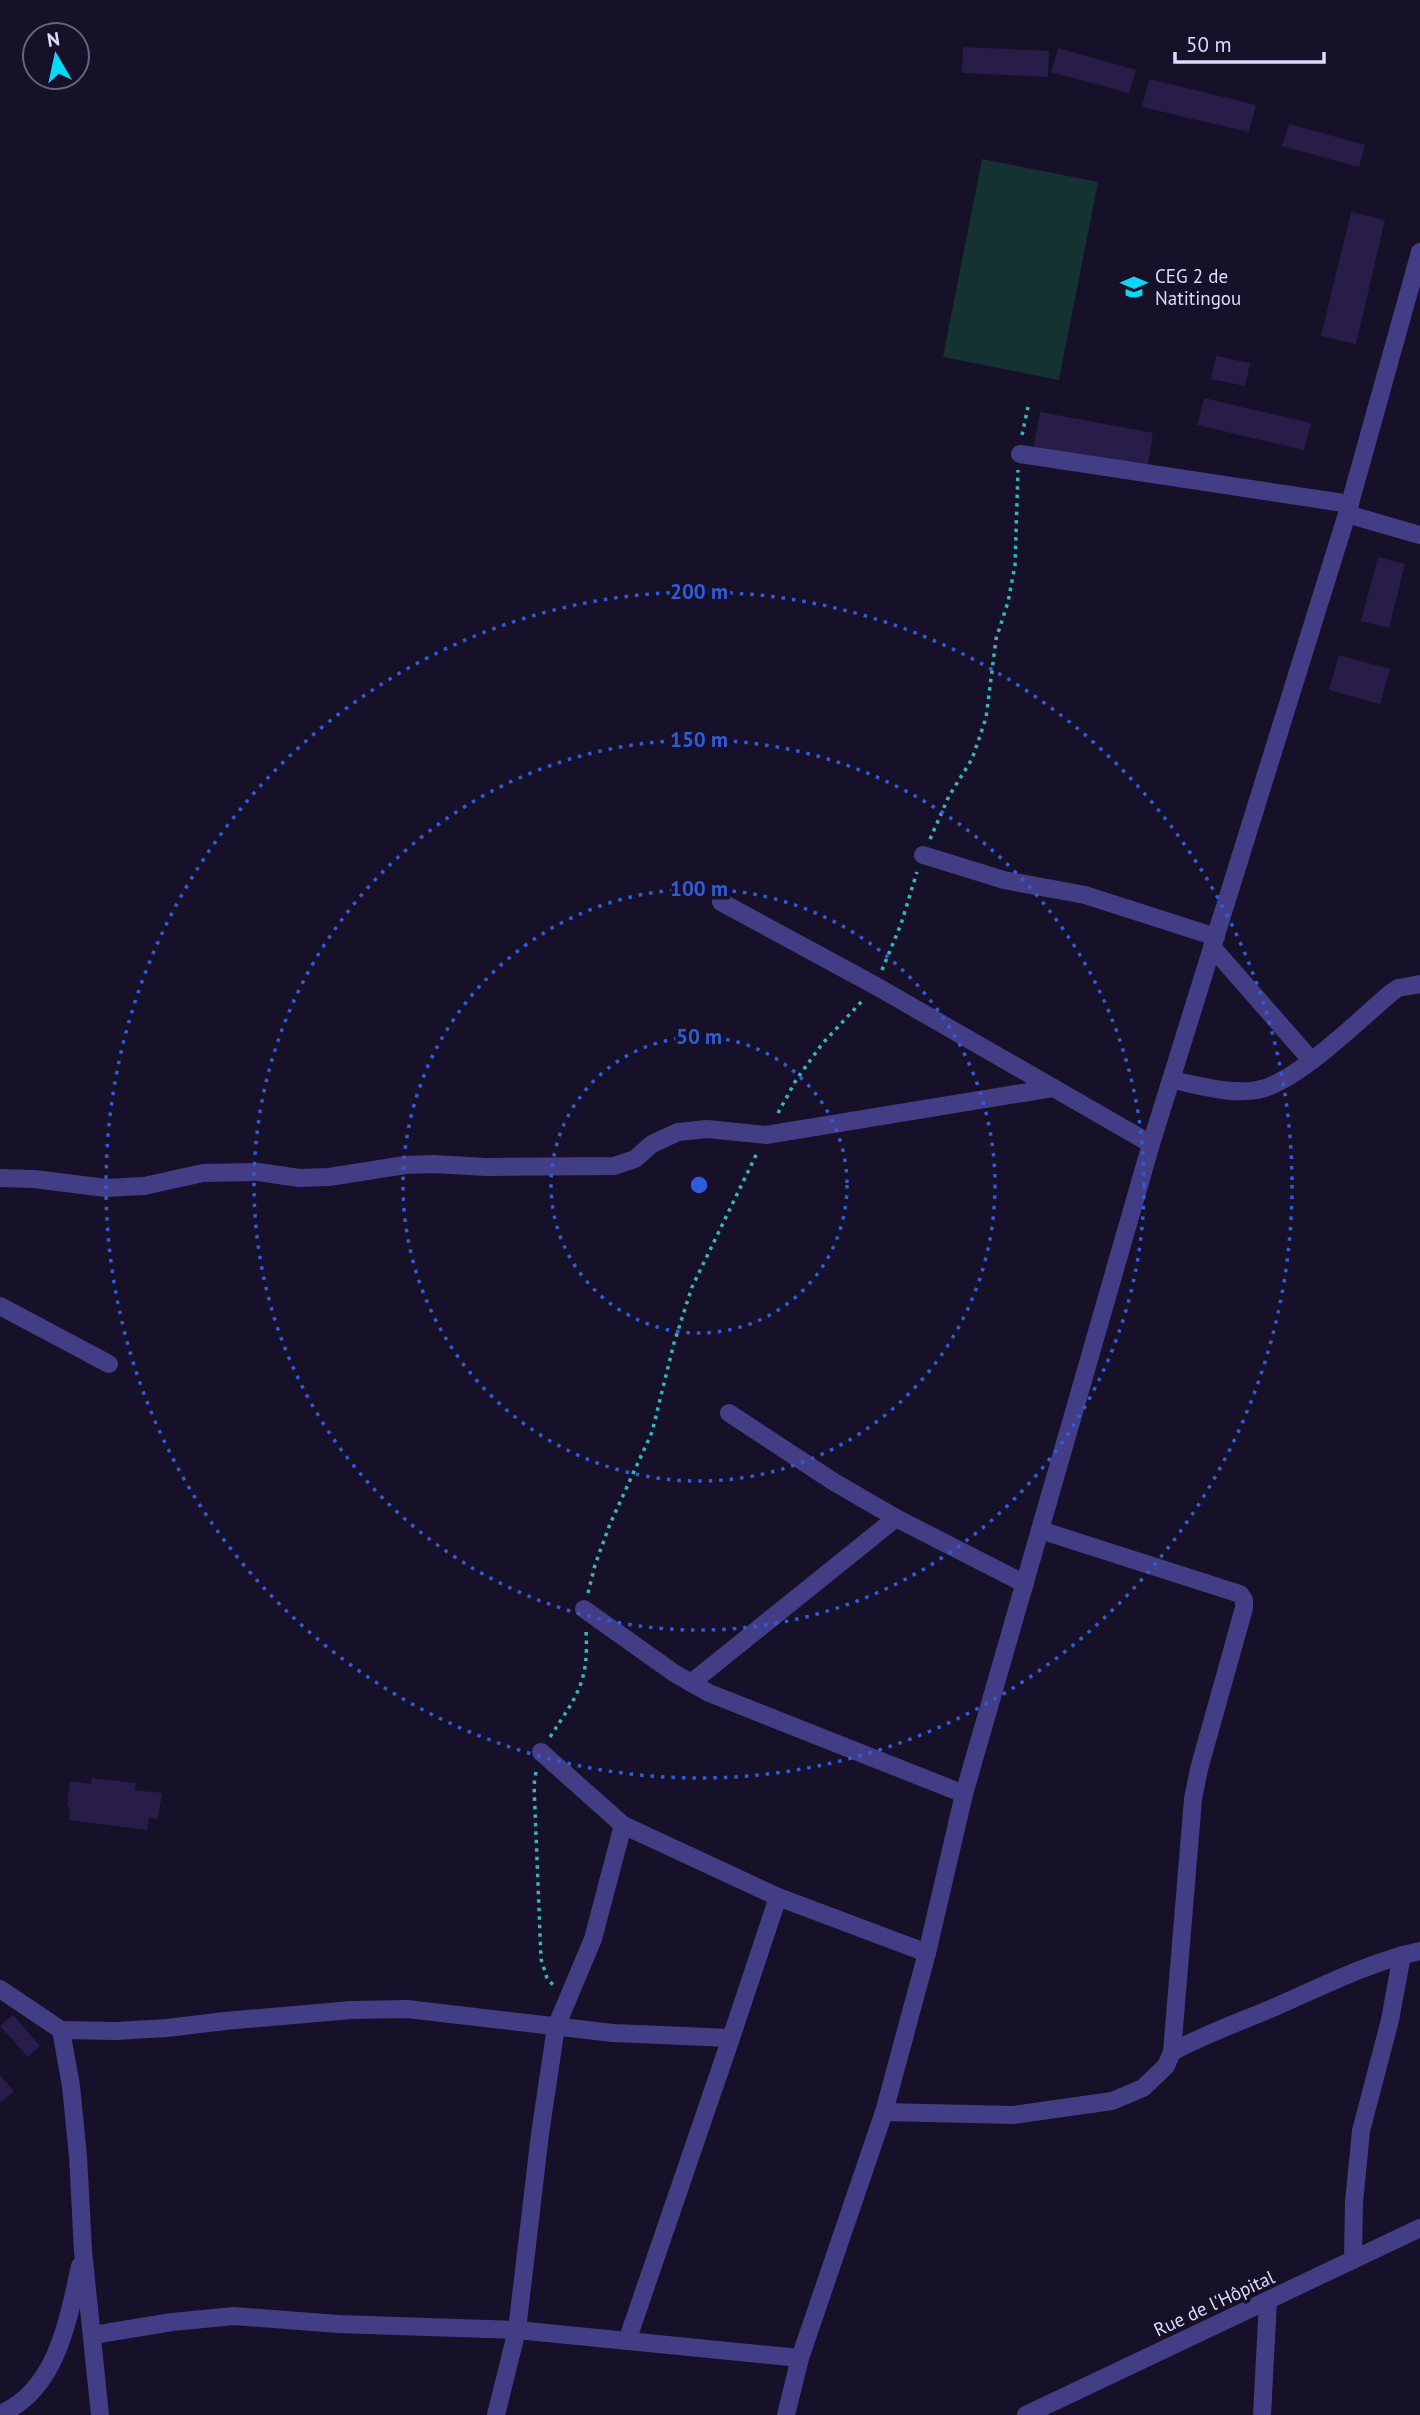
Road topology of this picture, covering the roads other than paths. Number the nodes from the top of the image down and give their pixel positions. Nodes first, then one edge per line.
1 (1420, 252) edge
2 (1020, 454) road end
3 (1348, 509) junction
4 (1420, 535) edge
5 (923, 855) road end
6 (721, 902) dead end
7 (1214, 942) junction
8 (1420, 984) edge
9 (1311, 1060) junction
10 (1172, 1080) junction
11 (1053, 1088) junction
12 (1151, 1144) junction
13 (0, 1178) edge
14 (0, 1306) edge
15 (109, 1364) dead end
16 (729, 1413) dead end
17 (896, 1518) junction
18 (1040, 1530) junction
19 (1025, 1584) junction
20 (584, 1609) road end
21 (691, 1683) junction
22 (541, 1752) road end
23 (964, 1794) junction
24 (623, 1825) junction
25 (778, 1897) junction
26 (926, 1953) junction
27 (1411, 1953) edge
28 (0, 1989) edge
29 (556, 2026) junction
30 (61, 2030) junction
31 (731, 2038) junction
32 (1172, 2052) junction
33 (884, 2112) junction
34 (1420, 2228) edge
35 (83, 2251) junction
36 (1353, 2260) junction
37 (1268, 2301) junction
38 (517, 2330) junction
39 (93, 2335) junction
40 (627, 2341) junction
41 (800, 2358) junction
42 (1056, 2408) edge
43 (0, 2414) edge
44 (100, 2415) edge
45 (496, 2415) edge
46 (786, 2415) edge
47 (1026, 2415) edge
48 (1262, 2415) edge

1 - 3 street
2 - 3 street
3 - 4 street
3 - 7 street
5 - 7 street
6 - 11 street
7 - 9 street
7 - 10 street
8 - 9 street
9 - 10 street
10 - 12 street
11 - 12 street
11 - 13 street
12 - 18 street
14 - 15 street
16 - 17 street
17 - 19 street
17 - 21 street
18 - 19 street
18 - 32 street
19 - 23 street
20 - 21 street
21 - 23 street
22 - 24 street
23 - 26 street
24 - 25 street
24 - 29 street
25 - 26 street
25 - 31 street
26 - 33 street
27 - 32 street
27 - 36 street
28 - 30 street
29 - 30 street
29 - 31 street
29 - 38 street
30 - 35 street
31 - 40 street
32 - 33 street
33 - 41 street
34 - 36 street, Rue de l'Hôpital
35 - 39 street
35 - 43 street
36 - 37 street, Rue de l'Hôpital
37 - 42 street, Rue de l'Hôpital
37 - 48 street
38 - 39 street
38 - 40 street
38 - 45 street
39 - 44 street
40 - 41 street
41 - 46 street
42 - 47 street, Rue de l'Hôpital

